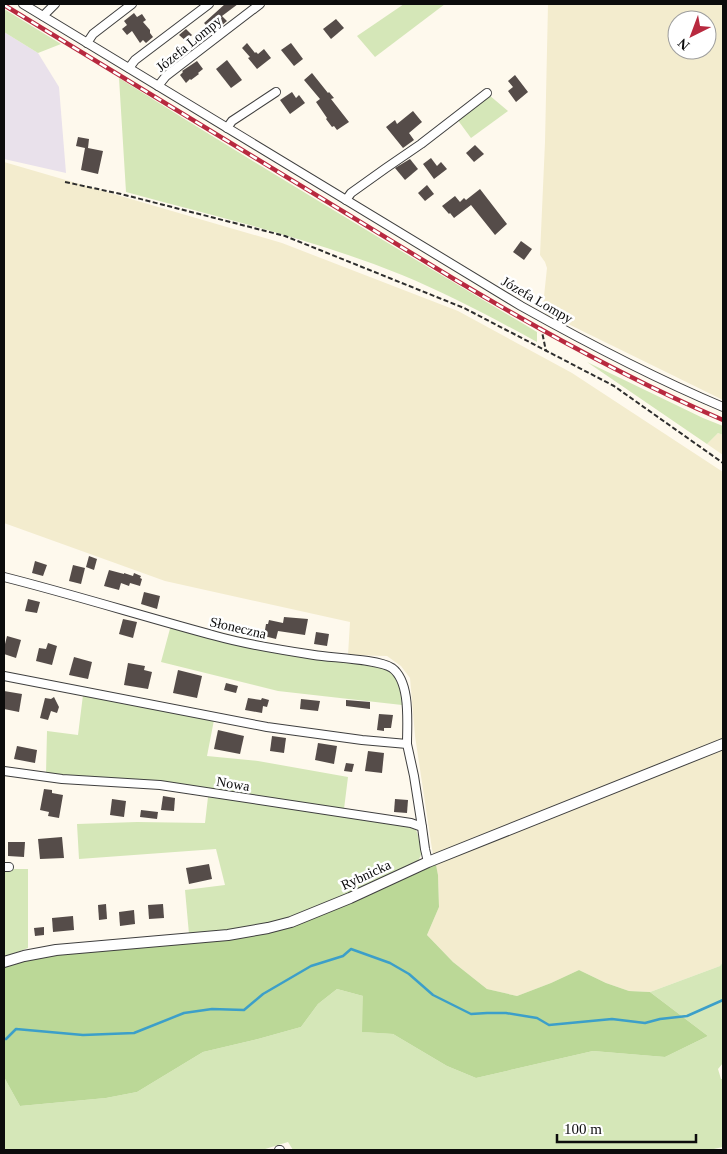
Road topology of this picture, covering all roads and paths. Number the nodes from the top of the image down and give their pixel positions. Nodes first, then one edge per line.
1 (23, 4) edge
2 (55, 4) edge
3 (132, 4) edge
4 (209, 4) edge
5 (260, 4) edge
6 (42, 16) junction
7 (86, 42) junction
8 (129, 68) junction
9 (158, 86) junction
10 (276, 92) dead end
11 (487, 93) dead end
12 (227, 128) junction
13 (65, 182) dead end
14 (346, 200) junction
15 (542, 318) junction
16 (546, 351) junction
17 (723, 407) edge
18 (723, 463) edge
19 (4, 578) edge
20 (4, 676) edge
21 (407, 744) junction
22 (723, 744) edge
23 (4, 771) edge
24 (422, 826) junction
25 (428, 862) junction
26 (4, 962) edge

1 - 6 street, Józefa Lompy
2 - 6 street
3 - 7 street
4 - 8 street, Józefa Lompy
5 - 9 street, Józefa Lompy
6 - 7 street, Józefa Lompy
7 - 8 street, Józefa Lompy
8 - 9 street, Józefa Lompy
9 - 12 street, Józefa Lompy
10 - 12 street
11 - 14 street
12 - 14 street, Józefa Lompy
13 - 16 path
14 - 15 street, Józefa Lompy
15 - 16 path
15 - 17 street, Józefa Lompy
16 - 18 path
19 - 21 street, Słoneczna
20 - 21 street
21 - 24 street, Słoneczna
22 - 25 street, Rybnicka
23 - 24 street, Nowa
24 - 25 street
25 - 26 street, Rybnicka

